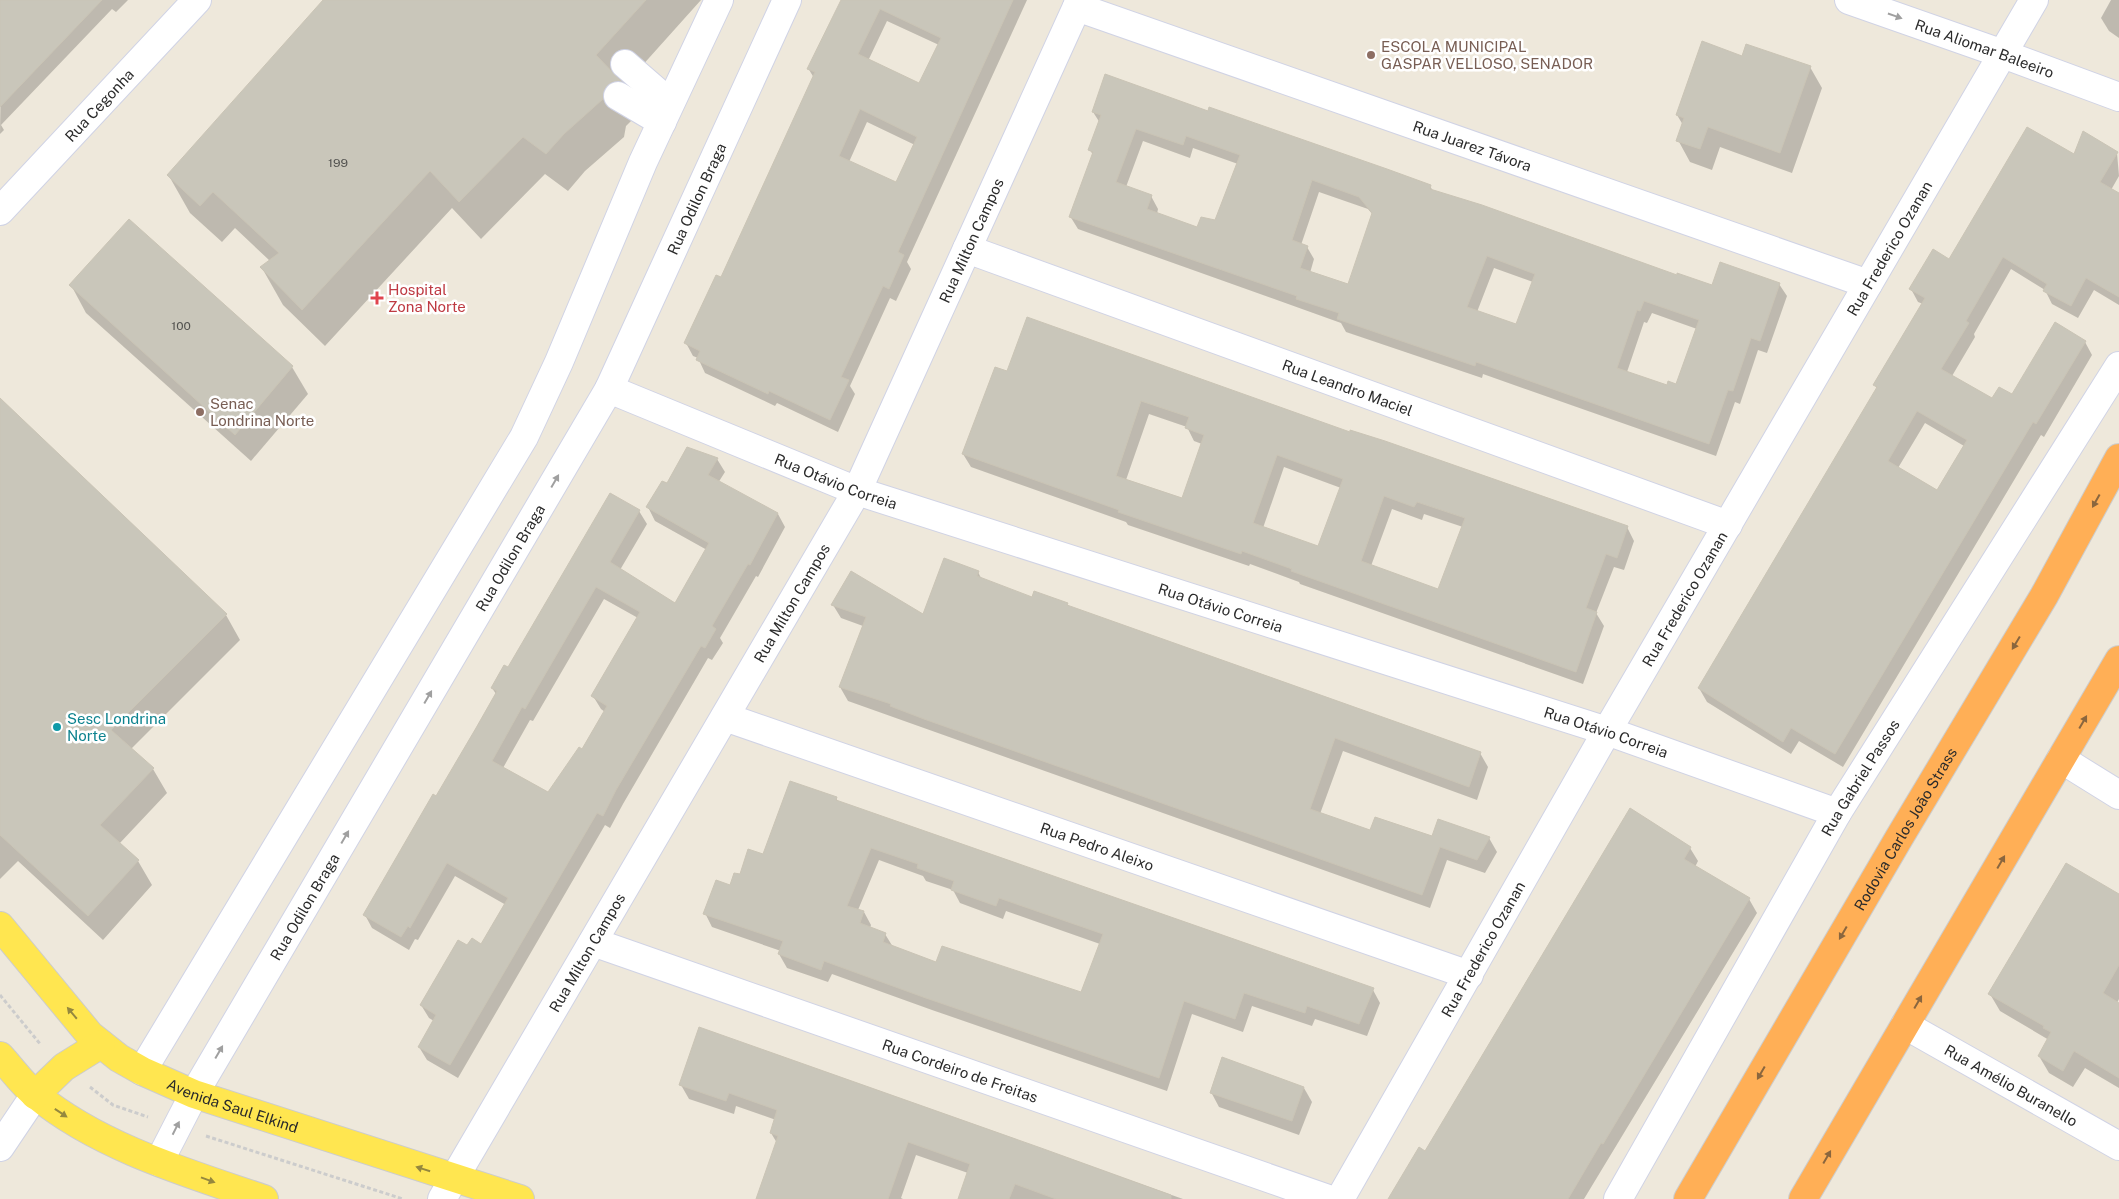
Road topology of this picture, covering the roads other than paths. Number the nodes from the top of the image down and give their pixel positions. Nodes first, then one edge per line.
1 (197, 0) edge
2 (719, 0) edge
3 (787, 0) edge
4 (1848, 0) edge
5 (2034, 0) edge
6 (1078, 4) edge
7 (2003, 54) junction
8 (625, 64) dead end
9 (618, 96) dead end
10 (2119, 97) edge
11 (666, 112) junction
12 (0, 211) edge
13 (967, 249) junction
14 (1868, 284) junction
15 (2119, 366) edge
16 (609, 388) junction
17 (2119, 458) edge
18 (858, 491) junction
19 (1728, 525) junction
20 (2119, 660) edge
21 (725, 717) junction
22 (1607, 731) junction
23 (2061, 759) junction
24 (2119, 795) edge
25 (1837, 813) junction
26 (0, 926) edge
27 (593, 942) junction
28 (1469, 975) junction
29 (1905, 1025) junction
30 (101, 1044) junction
31 (0, 1056) edge
32 (142, 1070) junction
33 (194, 1094) junction
34 (35, 1095) junction
35 (2119, 1146) edge
36 (0, 1147) edge
37 (159, 1162) junction
38 (448, 1189) edge
39 (264, 1199) edge
40 (520, 1199) edge
41 (1328, 1199) edge
42 (1340, 1199) edge
43 (1618, 1199) edge
44 (1688, 1199) edge
45 (1802, 1199) edge

1 - 12 street, Rua Cegonha
2 - 11 street
3 - 16 street, Rua Odilon Braga
4 -> 7 street, Rua Aliomar Baleeiro
5 - 7 street, Rua Frederico Ozanan
6 - 13 street, Rua Milton Campos
6 - 14 street, Rua Juarez Távora
7 - 10 street, Rua Aliomar Baleeiro
7 - 14 street, Rua Frederico Ozanan
8 - 11 street
9 - 11 street
11 - 32 street
13 - 18 street, Rua Milton Campos
13 - 19 street, Rua Leandro Maciel
14 - 19 street, Rua Frederico Ozanan
15 - 25 street, Rua Gabriel Passos
16 - 18 street, Rua Otávio Correia
33 -> 16 street, Rua Odilon Braga
17 -> 44 highway, Rodovia Carlos João Strass
18 - 21 street, Rua Milton Campos
18 - 22 street, Rua Otávio Correia
19 - 22 street, Rua Frederico Ozanan
23 -> 20 highway
21 - 27 street, Rua Milton Campos
21 - 28 street, Rua Pedro Aleixo
22 - 25 street, Rua Otávio Correia
22 - 28 street, Rua Frederico Ozanan
23 - 24 street
29 -> 23 highway
25 - 43 street, Rua Gabriel Passos
30 -> 26 main road, Avenida Saul Elkind
27 - 38 street, Rua Milton Campos
27 - 41 street, Rua Cordeiro de Freitas
28 - 42 street, Rua Frederico Ozanan
29 - 35 street, Rua Amélio Buranello
45 -> 29 highway
30 - 32 main road, Avenida Saul Elkind
30 - 34 main road
31 - 34 main road
32 - 33 main road, Avenida Saul Elkind
37 -> 33 street, Rua Odilon Braga
38 -> 33 main road, Avenida Saul Elkind
34 - 36 street
34 -> 37 main road
37 -> 39 main road
38 - 40 main road, Avenida Saul Elkind

